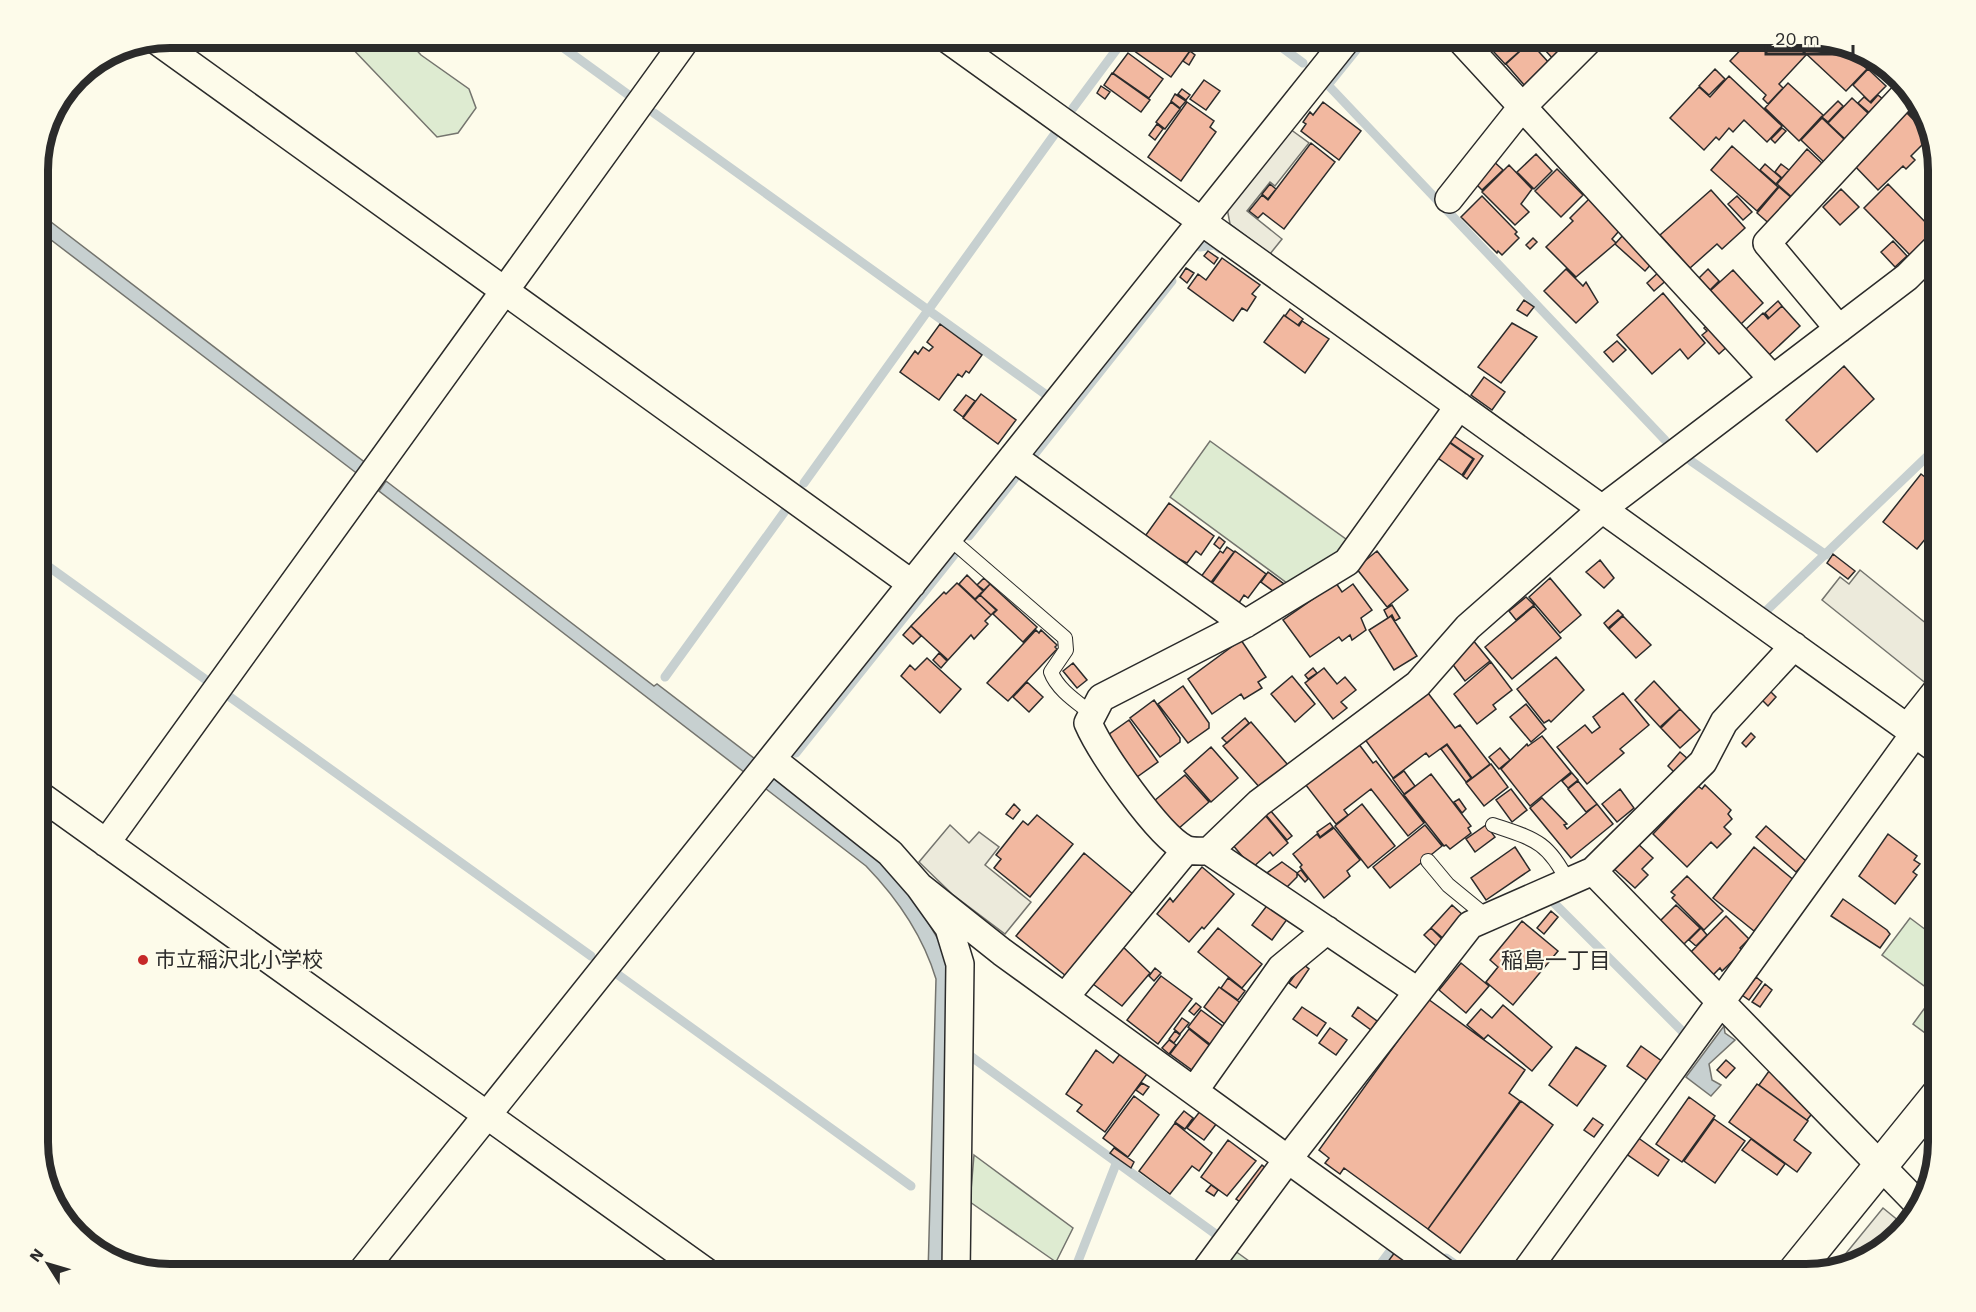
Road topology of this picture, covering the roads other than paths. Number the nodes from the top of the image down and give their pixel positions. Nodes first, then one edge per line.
1 (167, 48) edge
2 (680, 48) edge
3 (960, 48) edge
4 (1340, 48) edge
5 (1468, 48) edge
6 (1581, 48) edge
7 (1903, 96) edge
8 (1522, 107) junction
9 (1449, 199) dead end
10 (1200, 220) junction
11 (1928, 256) edge
12 (504, 291) junction
13 (1839, 329) junction
14 (1773, 379) junction
15 (1458, 406) junction
16 (1013, 456) junction
17 (1602, 509) junction
18 (949, 538) junction
19 (912, 584) junction
20 (1245, 624) junction
21 (1794, 646) junction
22 (1928, 705) edge
23 (1091, 713) junction
24 (1911, 731) junction
25 (1928, 743) edge
26 (765, 770) junction
27 (48, 801) edge
28 (1493, 825) dead end
29 (106, 843) junction
30 (1197, 851) junction
31 (1428, 861) dead end
32 (1593, 871) junction
33 (1568, 882) junction
34 (919, 886) junction
35 (1487, 917) junction
36 (1327, 930) junction
37 (1417, 991) junction
38 (1065, 998) junction
39 (1722, 1001) junction
40 (1194, 1091) junction
41 (1928, 1108) edge
42 (488, 1116) junction
43 (1288, 1159) junction
44 (1881, 1167) junction
45 (1914, 1200) edge
46 (369, 1264) edge
47 (694, 1264) edge
48 (956, 1264) edge
49 (1211, 1264) edge
50 (1431, 1264) edge
51 (1532, 1264) edge
52 (1802, 1264) edge

1 - 12 street
2 - 12 street
3 - 10 street
4 - 10 street
5 - 8 street
6 - 8 street
7 - 13 street
8 - 9 street
8 - 14 street
10 - 15 street
10 - 16 street
11 - 13 street
12 - 19 street
12 - 29 street
13 - 14 street
14 - 17 street
15 - 17 street
15 - 20 street
16 - 18 street
16 - 20 street
17 - 21 street
17 - 30 street
18 - 19 street
18 - 23 lane
19 - 26 street
20 - 23 street
21 - 24 street
21 - 32 street
22 - 24 street
23 - 30 street
24 - 25 street
24 - 39 street
26 - 34 street
26 - 42 street
27 - 29 street
28 - 33 lane
29 - 42 street
30 - 36 street
30 - 38 street
31 - 35 lane
32 - 33 street
32 - 39 street
33 - 35 street
34 - 38 street
34 - 48 street
35 - 37 street
36 - 37 street
36 - 40 street
37 - 43 street
38 - 40 street
39 - 44 street
39 - 51 street
40 - 43 street
41 - 44 street
42 - 46 street
42 - 47 street
43 - 49 street
43 - 50 street
44 - 45 street
44 - 52 street

